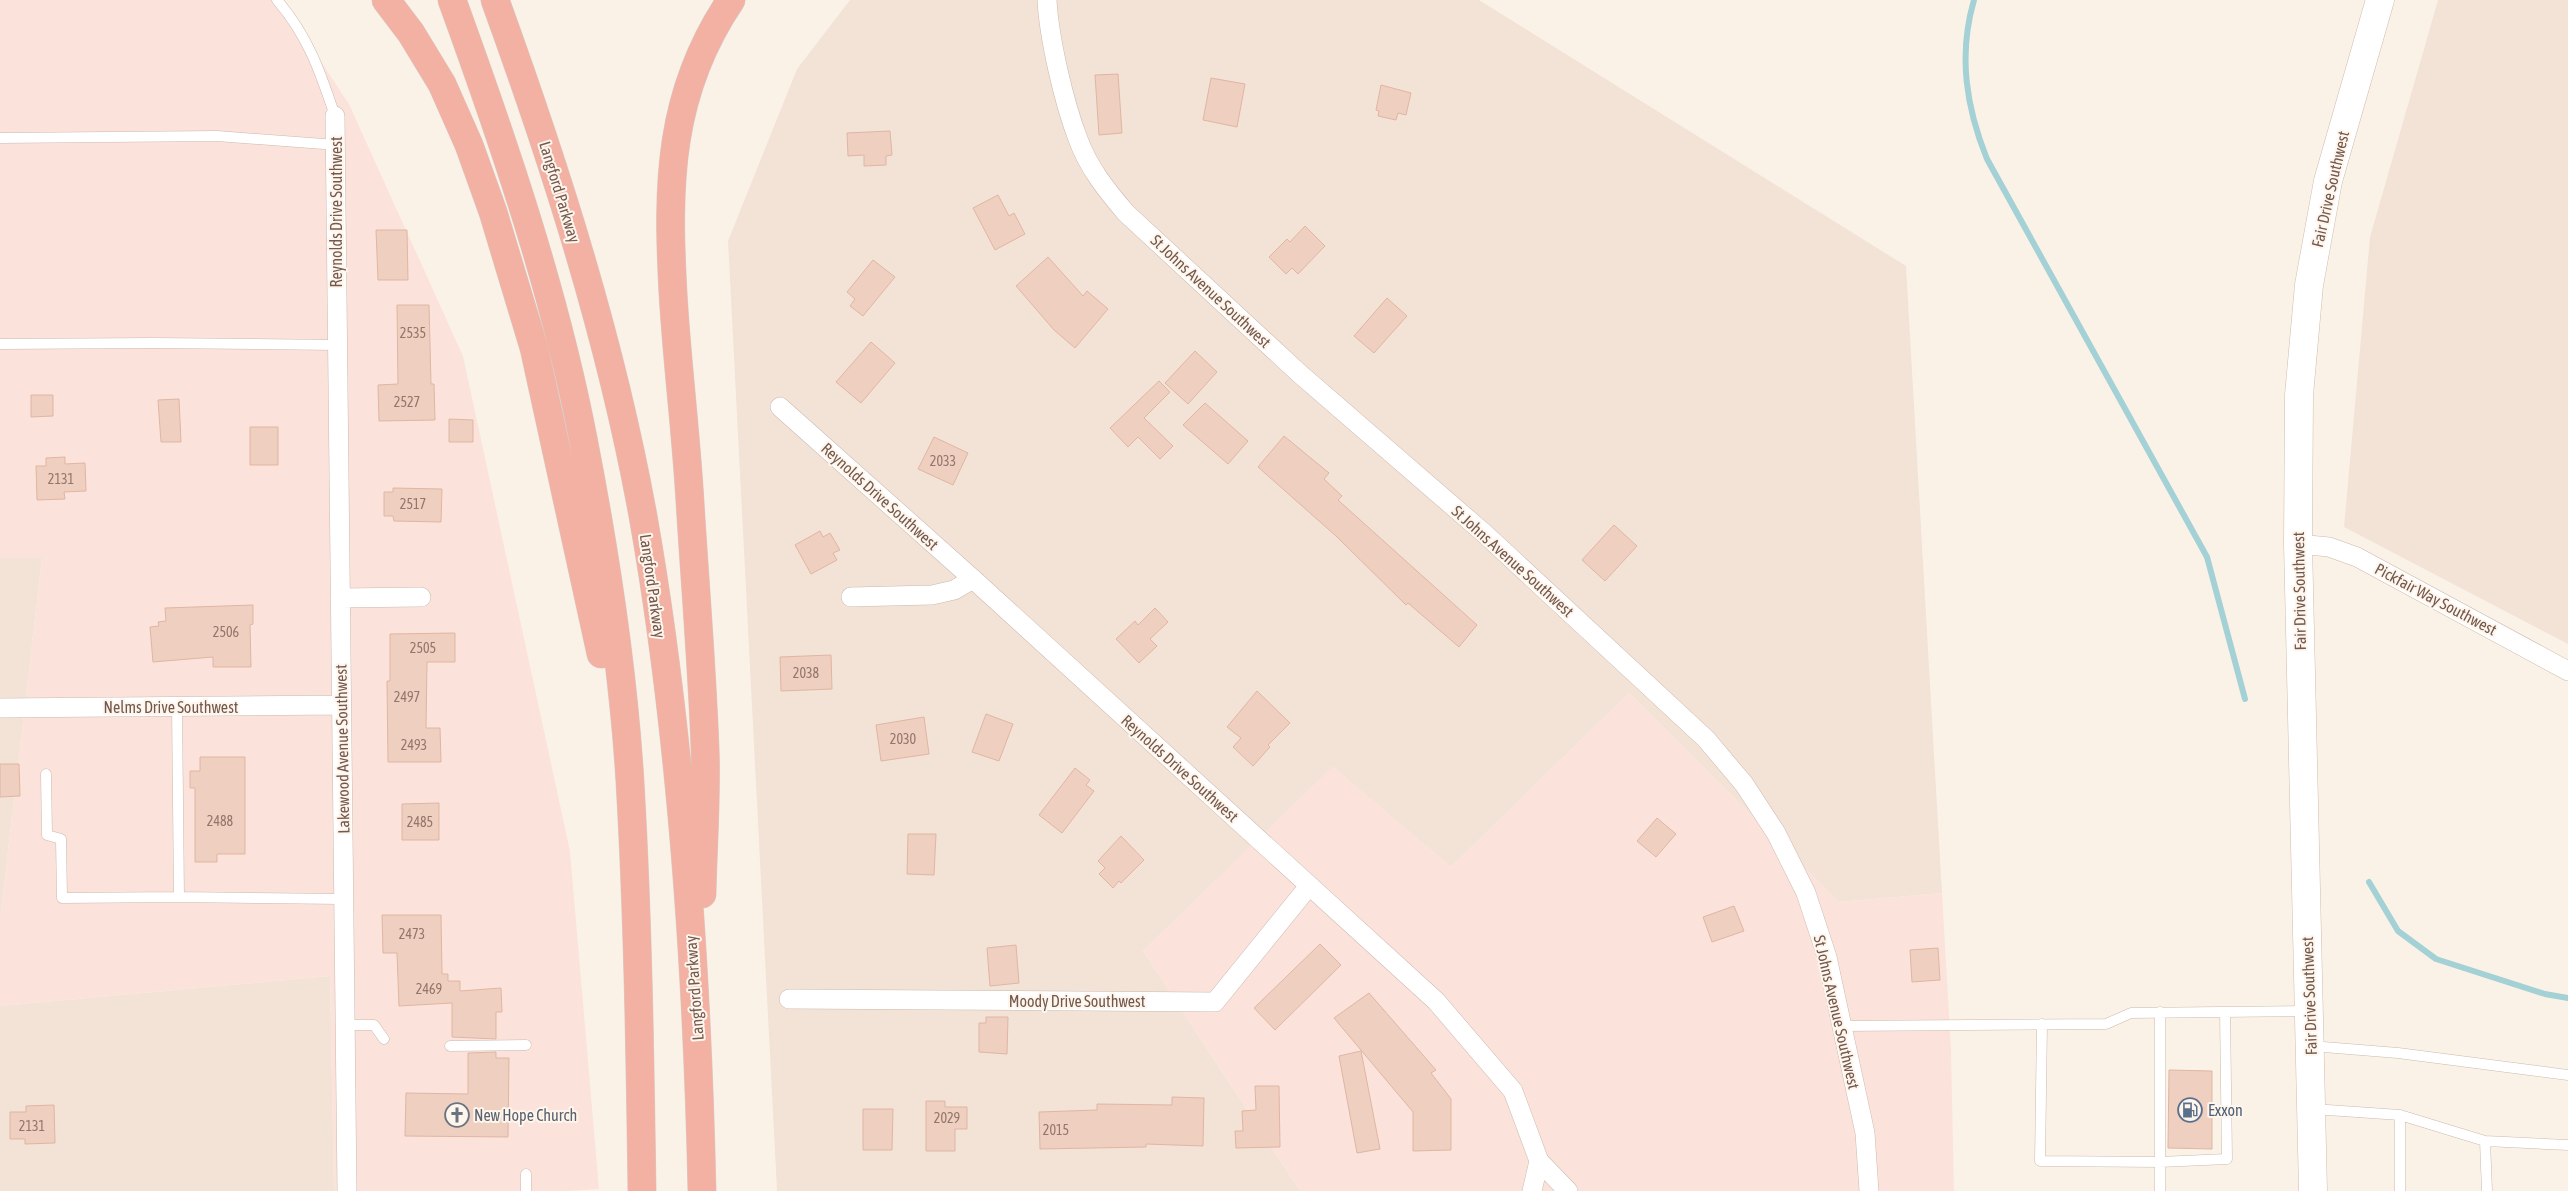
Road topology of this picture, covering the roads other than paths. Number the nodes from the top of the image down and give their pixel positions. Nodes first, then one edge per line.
1 (277, 0) edge
2 (386, 0) edge
3 (452, 0) edge
4 (495, 0) edge
5 (731, 0) edge
6 (1047, 0) edge
7 (2380, 0) edge
8 (335, 116) joint
9 (0, 138) edge
10 (337, 145) junction
11 (337, 308) joint
12 (0, 344) edge
13 (337, 345) junction
14 (780, 407) dead end
15 (2298, 544) junction
16 (973, 580) junction
17 (421, 597) dead end
18 (851, 597) dead end
19 (340, 598) junction
20 (2568, 671) edge
21 (341, 705) junction
22 (177, 707) junction
23 (0, 708) edge
24 (46, 774) dead end
25 (630, 780) junction
26 (1309, 886) junction
27 (179, 897) junction
28 (343, 899) junction
29 (789, 999) dead end
30 (2309, 1011) junction
31 (2160, 1012) junction
32 (2225, 1012) junction
33 (2042, 1024) junction
34 (344, 1025) junction
35 (1842, 1026) junction
36 (384, 1039) dead end
37 (526, 1044) dead end
38 (450, 1046) dead end
39 (2310, 1046) junction
40 (699, 1048) junction
41 (2568, 1075) edge
42 (2311, 1109) junction
43 (2400, 1115) junction
44 (2486, 1141) junction
45 (2568, 1145) edge
46 (1539, 1161) junction
47 (2160, 1162) junction
48 (526, 1174) dead end
49 (347, 1191) edge
50 (526, 1191) edge
51 (642, 1191) edge
52 (702, 1191) edge
53 (1532, 1191) edge
54 (1568, 1191) edge
55 (1869, 1191) edge
56 (2160, 1191) edge
57 (2313, 1191) edge
58 (2400, 1191) edge
59 (2487, 1191) edge

1 - 8 lane
2 - 25 highway
3 - 25 highway
4 - 40 highway, Langford Parkway
5 - 40 highway
6 - 35 street, St Johns Avenue Southwest
7 - 15 main road, Fair Drive Southwest
8 - 10 street, Reynolds Drive Southwest
9 - 10 lane
10 - 11 street, Reynolds Drive Southwest
11 - 13 street, Lakewood Avenue Southwest
12 - 13 lane
13 - 19 street, Lakewood Avenue Southwest
14 - 16 street, Reynolds Drive Southwest
15 - 20 street, Pickfair Way Southwest
15 - 30 main road, Fair Drive Southwest
16 - 18 street
16 - 26 street, Reynolds Drive Southwest
17 - 19 street
19 - 21 street, Lakewood Avenue Southwest
21 - 22 street, Nelms Drive Southwest
21 - 28 street, Lakewood Avenue Southwest
22 - 23 street, Nelms Drive Southwest
22 - 27 lane
24 - 27 lane
25 - 51 highway
26 - 29 street, Moody Drive Southwest
26 - 46 street, Reynolds Drive Southwest
27 - 28 lane
28 - 34 street, Lakewood Avenue Southwest
30 - 32 lane
30 - 39 main road, Fair Drive Southwest
31 - 32 lane
31 - 33 lane
31 - 47 lane
32 - 47 lane
33 - 35 lane
33 - 47 lane
34 - 36 lane
34 - 49 street, Lakewood Avenue Southwest
35 - 55 street, St Johns Avenue Southwest
37 - 38 lane
39 - 41 lane
39 - 42 main road, Fair Drive Southwest
40 - 52 highway, Langford Parkway
42 - 43 lane
42 - 57 main road, Fair Drive Southwest
43 - 44 lane
43 - 58 lane
44 - 45 lane
44 - 59 lane
46 - 53 street
46 - 54 street
47 - 56 lane
48 - 50 lane

